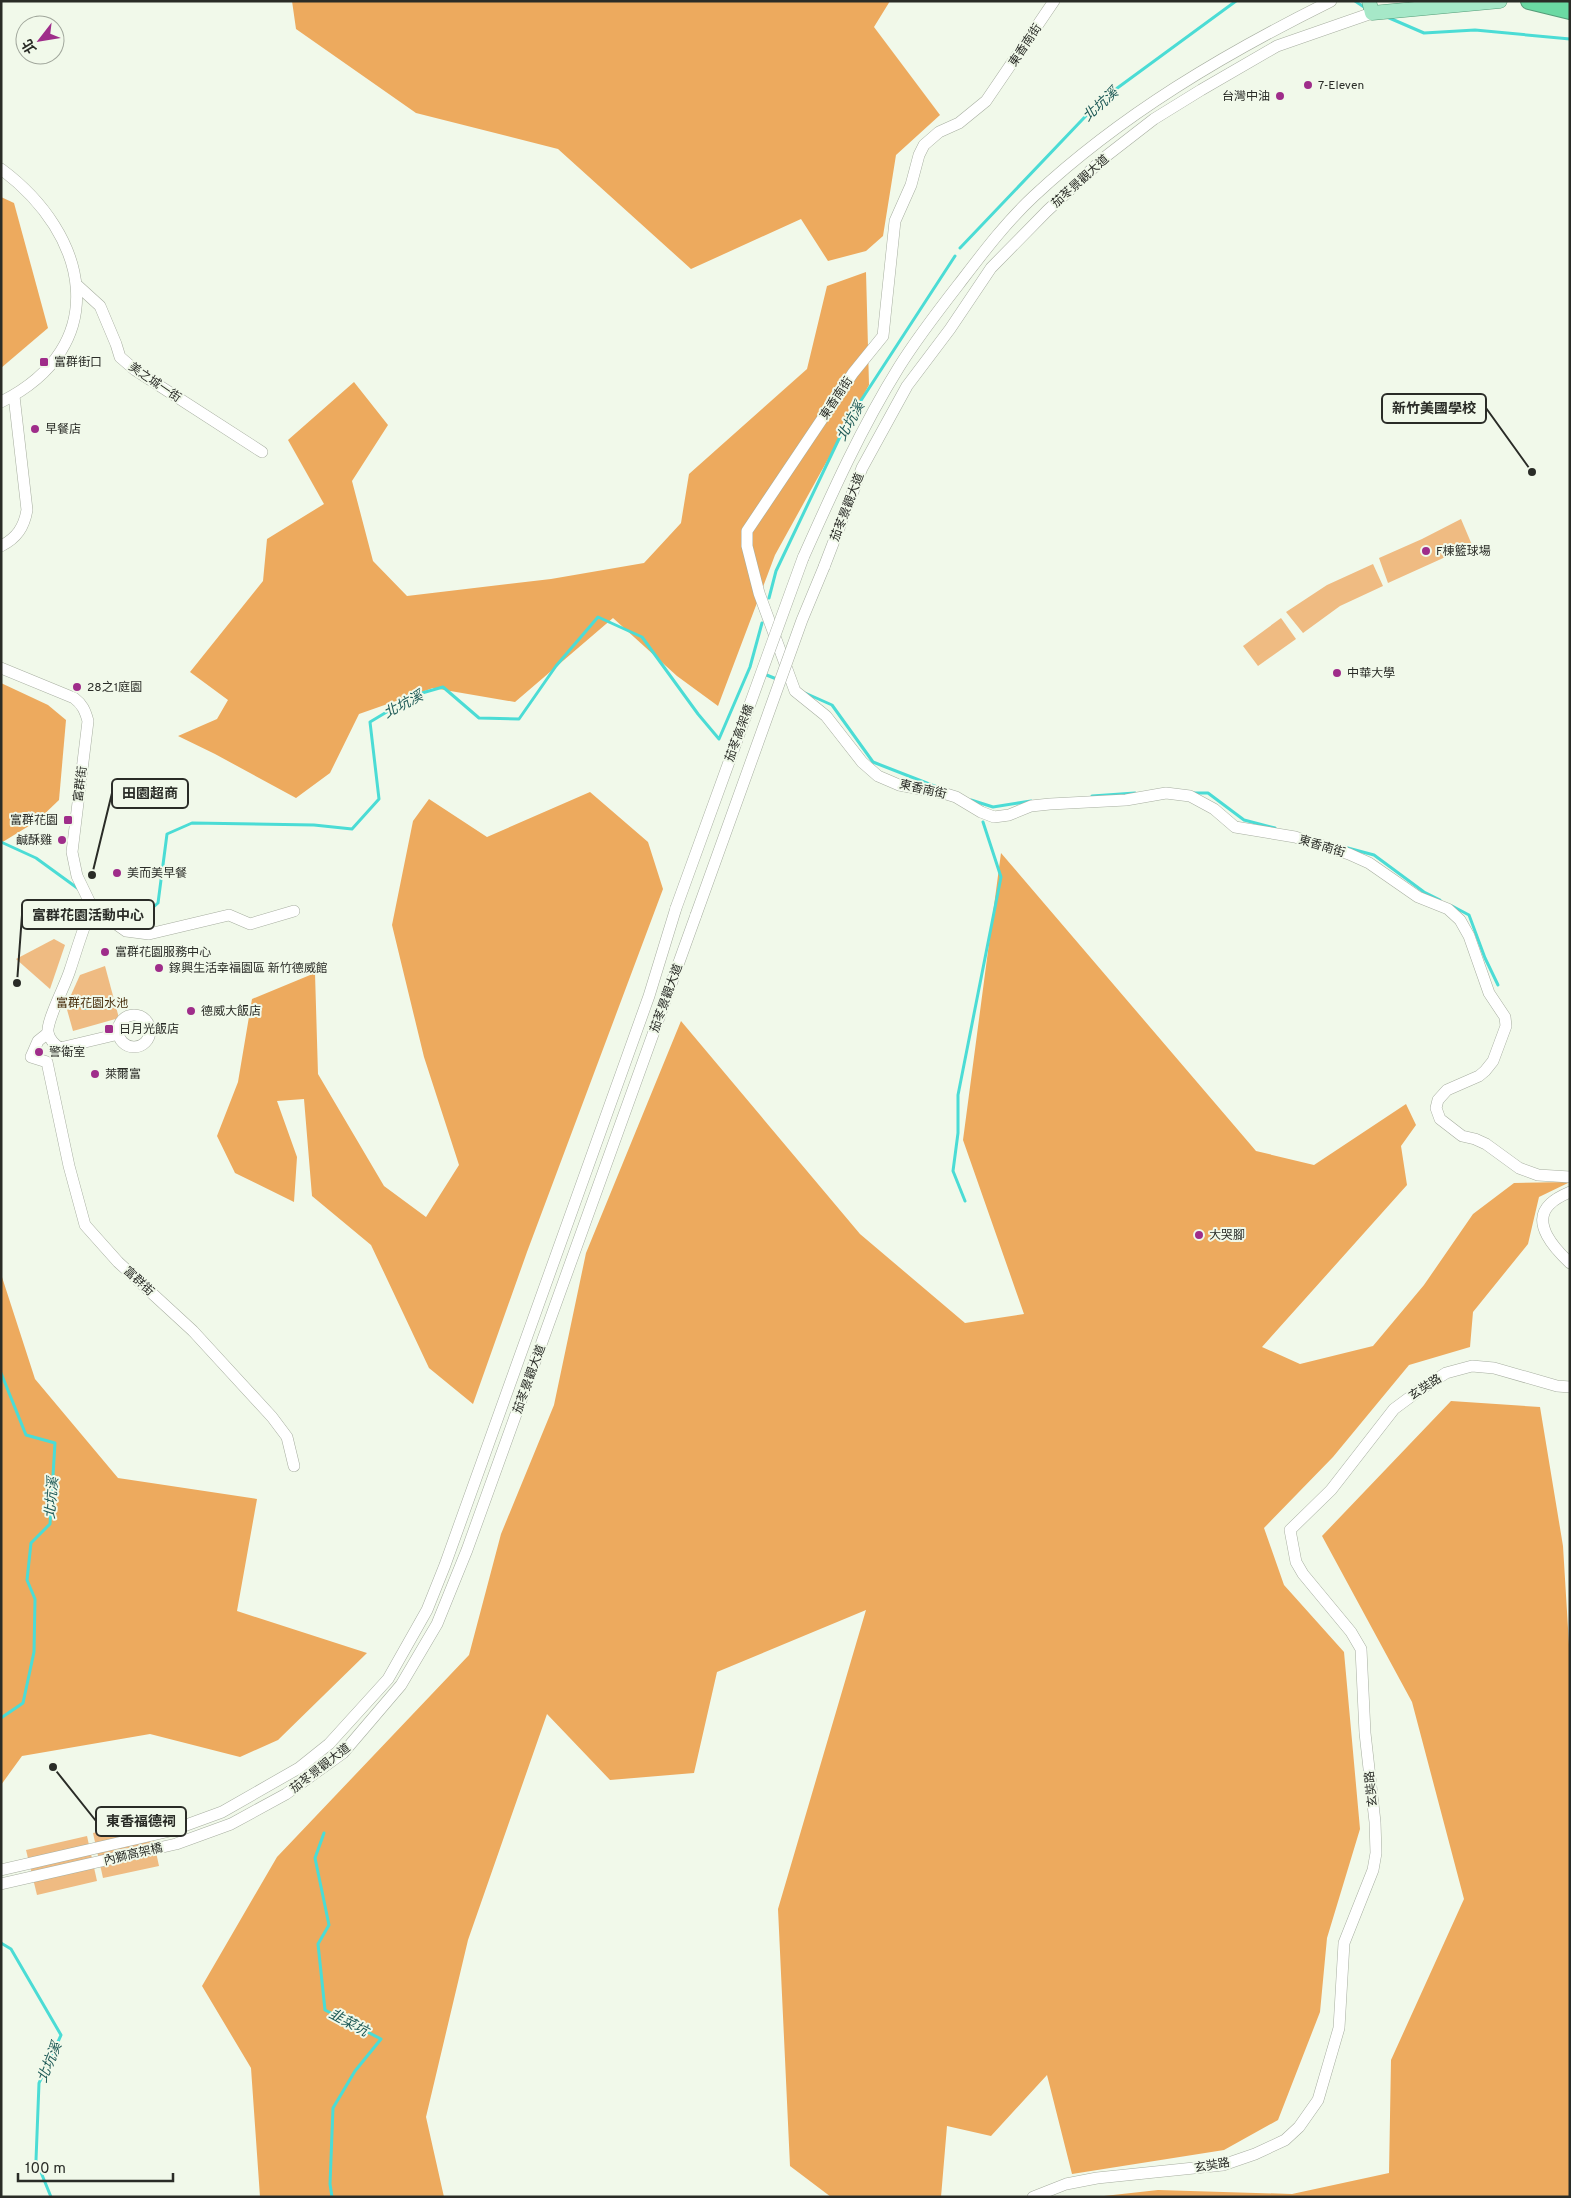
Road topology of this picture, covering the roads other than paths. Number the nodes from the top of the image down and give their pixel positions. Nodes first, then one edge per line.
1 (1054, 1) edge
2 (1331, 1) edge
3 (1500, 1) edge
4 (1529, 1) edge
5 (1370, 7) edge
6 (1570, 11) edge
7 (1, 169) edge
8 (78, 286) junction
9 (14, 396) junction
10 (1, 402) edge
11 (262, 452) dead end
12 (1, 546) edge
13 (803, 558) joint
14 (824, 566) joint
15 (1, 668) edge
16 (92, 907) junction
17 (676, 908) joint
18 (294, 911) dead end
19 (696, 915) joint
20 (48, 1033) junction
21 (119, 1034) dead end
22 (54, 1045) junction
23 (47, 1062) junction
24 (1570, 1177) edge
25 (1570, 1192) edge
26 (1570, 1263) edge
27 (1570, 1387) edge
28 (294, 1466) dead end
29 (278, 1781) joint
30 (286, 1794) joint
31 (1, 1870) edge
32 (1, 1884) edge
33 (1034, 2197) edge

1 - 24 street, 東香南街
2 - 13 street, 茄苳景觀大道
3 - 5 main road, 茄苳景觀大道
4 - 6 highway
5 - 14 street, 茄苳景觀大道
7 - 8 street
8 - 9 street
8 - 11 street, 美之城一街
9 - 10 street
9 - 12 street
13 - 17 street, 茄苳高架橋, bridge
14 - 19 street, 茄苳高架橋, bridge
15 - 16 street, 富群街
16 - 18 street
16 - 20 street
17 - 29 street, 茄苳景觀大道
19 - 30 street, 茄苳景觀大道
20 - 22 street
20 - 23 street
21 - 22 street
22 - 23 street
23 - 28 street, 富群街
25 - 26 street
27 - 33 street, 玄奘路
29 - 31 street, 內獅高架橋
30 - 32 street, 內獅高架橋

